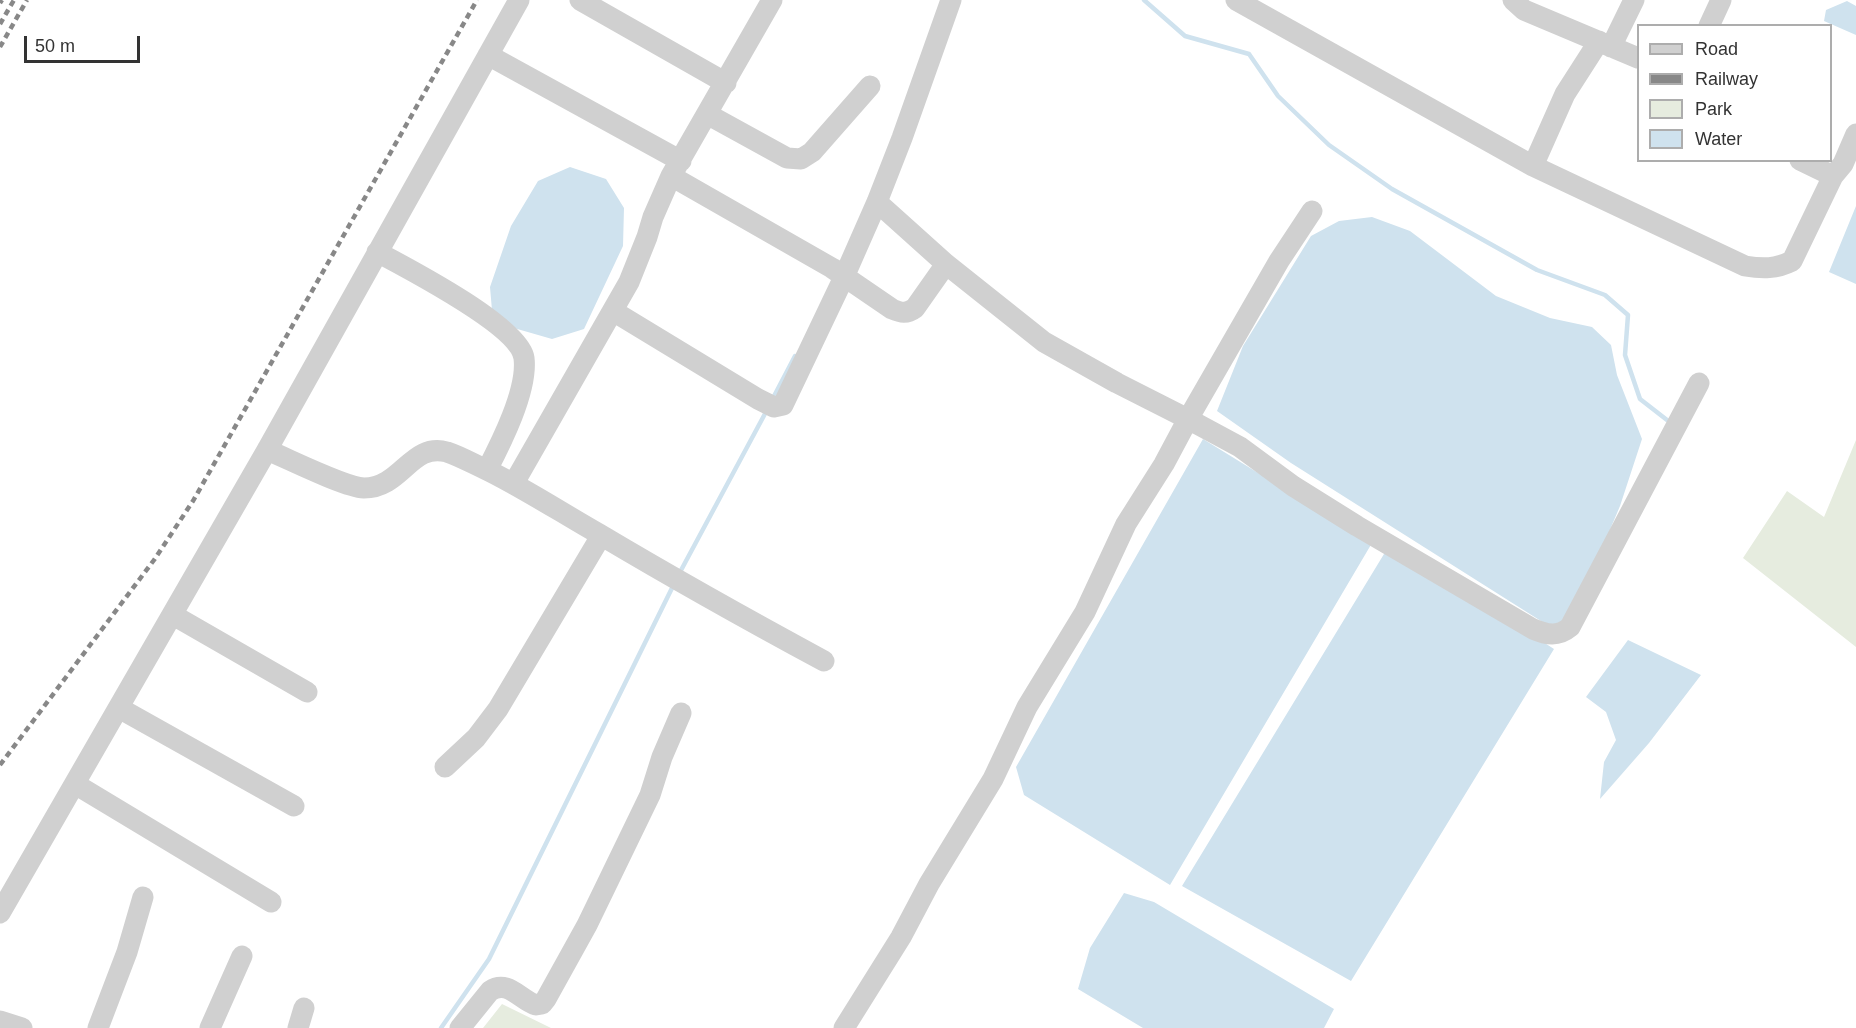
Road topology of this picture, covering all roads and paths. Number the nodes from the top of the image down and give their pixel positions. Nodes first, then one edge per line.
1 (519, 0) edge
2 (579, 0) edge
3 (772, 0) edge
4 (951, 0) edge
5 (1236, 0) edge
6 (1512, 0) edge
7 (1634, 0) edge
8 (1721, 0) edge
9 (1710, 24) edge
10 (1605, 44) junction
11 (488, 56) junction
12 (1637, 58) edge
13 (726, 82) junction
14 (870, 86) dead end
15 (707, 114) junction
16 (1856, 135) edge
17 (1804, 162) edge
18 (1533, 166) junction
19 (676, 168) junction
20 (1833, 176) junction
21 (877, 202) junction
22 (1312, 211) dead end
23 (377, 252) junction
24 (946, 264) junction
25 (839, 273) junction
26 (613, 311) junction
27 (1699, 383) dead end
28 (1188, 419) junction
29 (267, 450) junction
30 (487, 470) junction
31 (514, 483) junction
32 (601, 536) junction
33 (173, 615) junction
34 (824, 661) dead end
35 (307, 692) dead end
36 (119, 708) junction
37 (681, 713) dead end
38 (445, 767) dead end
39 (75, 784) junction
40 (294, 806) dead end
41 (143, 897) dead end
42 (271, 902) dead end
43 (0, 913) edge
44 (242, 956) dead end
45 (0, 1021) edge
46 (22, 1028) edge
47 (98, 1028) edge
48 (210, 1028) edge
49 (460, 1028) edge
50 (844, 1028) edge

1 - 11 street
2 - 13 street
3 - 13 street
4 - 21 street
5 - 18 street
6 - 10 street
7 - 10 street
8 - 9 street
10 - 12 street
10 - 18 street
11 - 19 street
11 - 23 street
13 - 15 street
14 - 15 street
15 - 19 street
16 - 20 street
17 - 20 street
18 - 20 street
19 - 25 street
19 - 26 street
21 - 24 street
21 - 25 street
22 - 28 street
23 - 29 street
23 - 30 street
24 - 25 street
24 - 28 street
25 - 26 street
26 - 31 street
27 - 28 street
28 - 50 street
29 - 30 street
29 - 33 street
30 - 31 street
31 - 32 street
32 - 34 street
32 - 38 street
33 - 35 street
33 - 36 street
36 - 39 street
36 - 40 street
37 - 49 street
39 - 42 street
39 - 43 street
41 - 47 street
44 - 48 street
45 - 46 street

